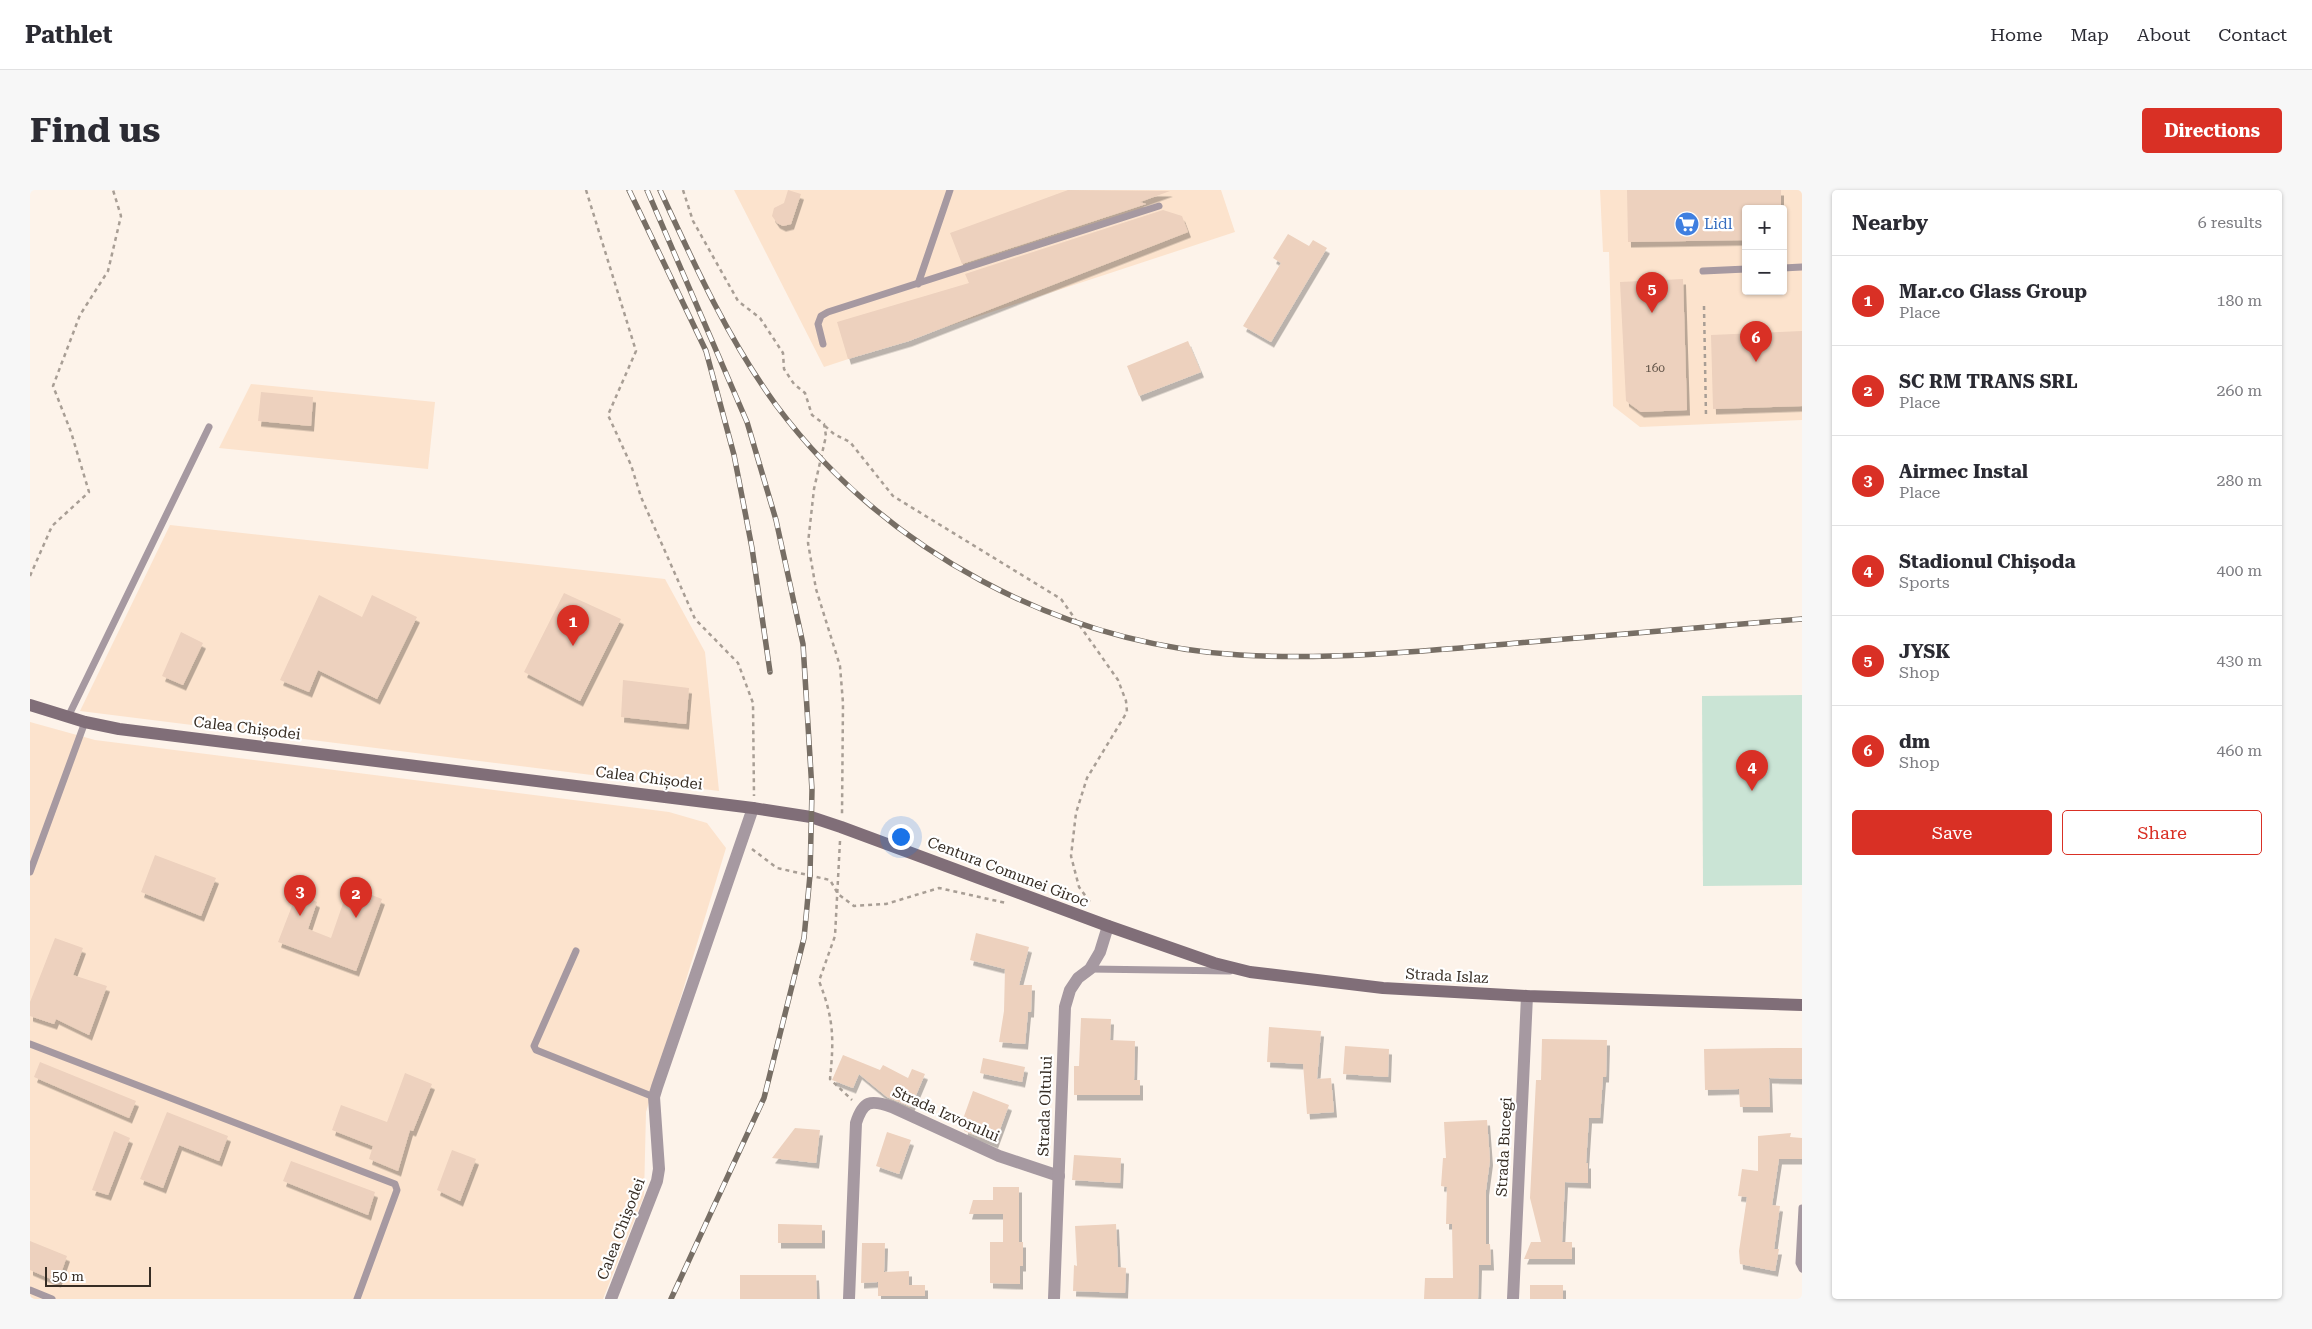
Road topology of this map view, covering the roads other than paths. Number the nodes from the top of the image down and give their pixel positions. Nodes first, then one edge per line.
1 (950, 190) edge
2 (1158, 206) dead end
3 (1802, 267) edge
4 (1787, 268) edge
5 (1742, 269) edge
6 (1703, 271) dead end
7 (918, 284) junction
8 (823, 344) dead end
9 (209, 427) dead end
10 (30, 705) edge
11 (68, 717) junction
12 (85, 722) junction
13 (753, 808) junction
14 (30, 872) edge
15 (1108, 926) junction
16 (576, 951) dead end
17 (1090, 969) junction
18 (1250, 972) junction
19 (1527, 996) junction
20 (1802, 1005) edge
21 (30, 1044) edge
22 (654, 1097) junction
23 (1059, 1176) junction
24 (1802, 1208) edge
25 (1802, 1269) edge
26 (30, 1290) edge
27 (52, 1299) edge
28 (357, 1299) edge
29 (611, 1299) edge
30 (849, 1299) edge
31 (1054, 1299) edge
32 (1513, 1299) edge

1 - 7 lane
2 - 7 lane
3 - 4 lane
5 - 6 lane
7 - 8 lane
9 - 11 lane
10 - 11 main road, Calea Chișodei
11 - 12 main road, Calea Chișodei
12 - 13 main road, Calea Chișodei
12 - 14 lane
13 - 15 main road, Centura Comunei Giroc
13 - 22 street, Calea Chișodei
15 - 17 street, Strada Oltului
15 - 18 main road, Centura Comunei Giroc
16 - 22 lane
17 - 18 lane, Strada Islaz
17 - 23 street, Strada Oltului
18 - 19 main road, Strada Islaz
19 - 20 main road, Strada Islaz
19 - 32 street, Strada Bucegi
21 - 28 lane
22 - 29 street, Calea Chișodei
23 - 30 street, Strada Izvorului
23 - 31 street, Strada Oltului
24 - 25 lane
26 - 27 lane

